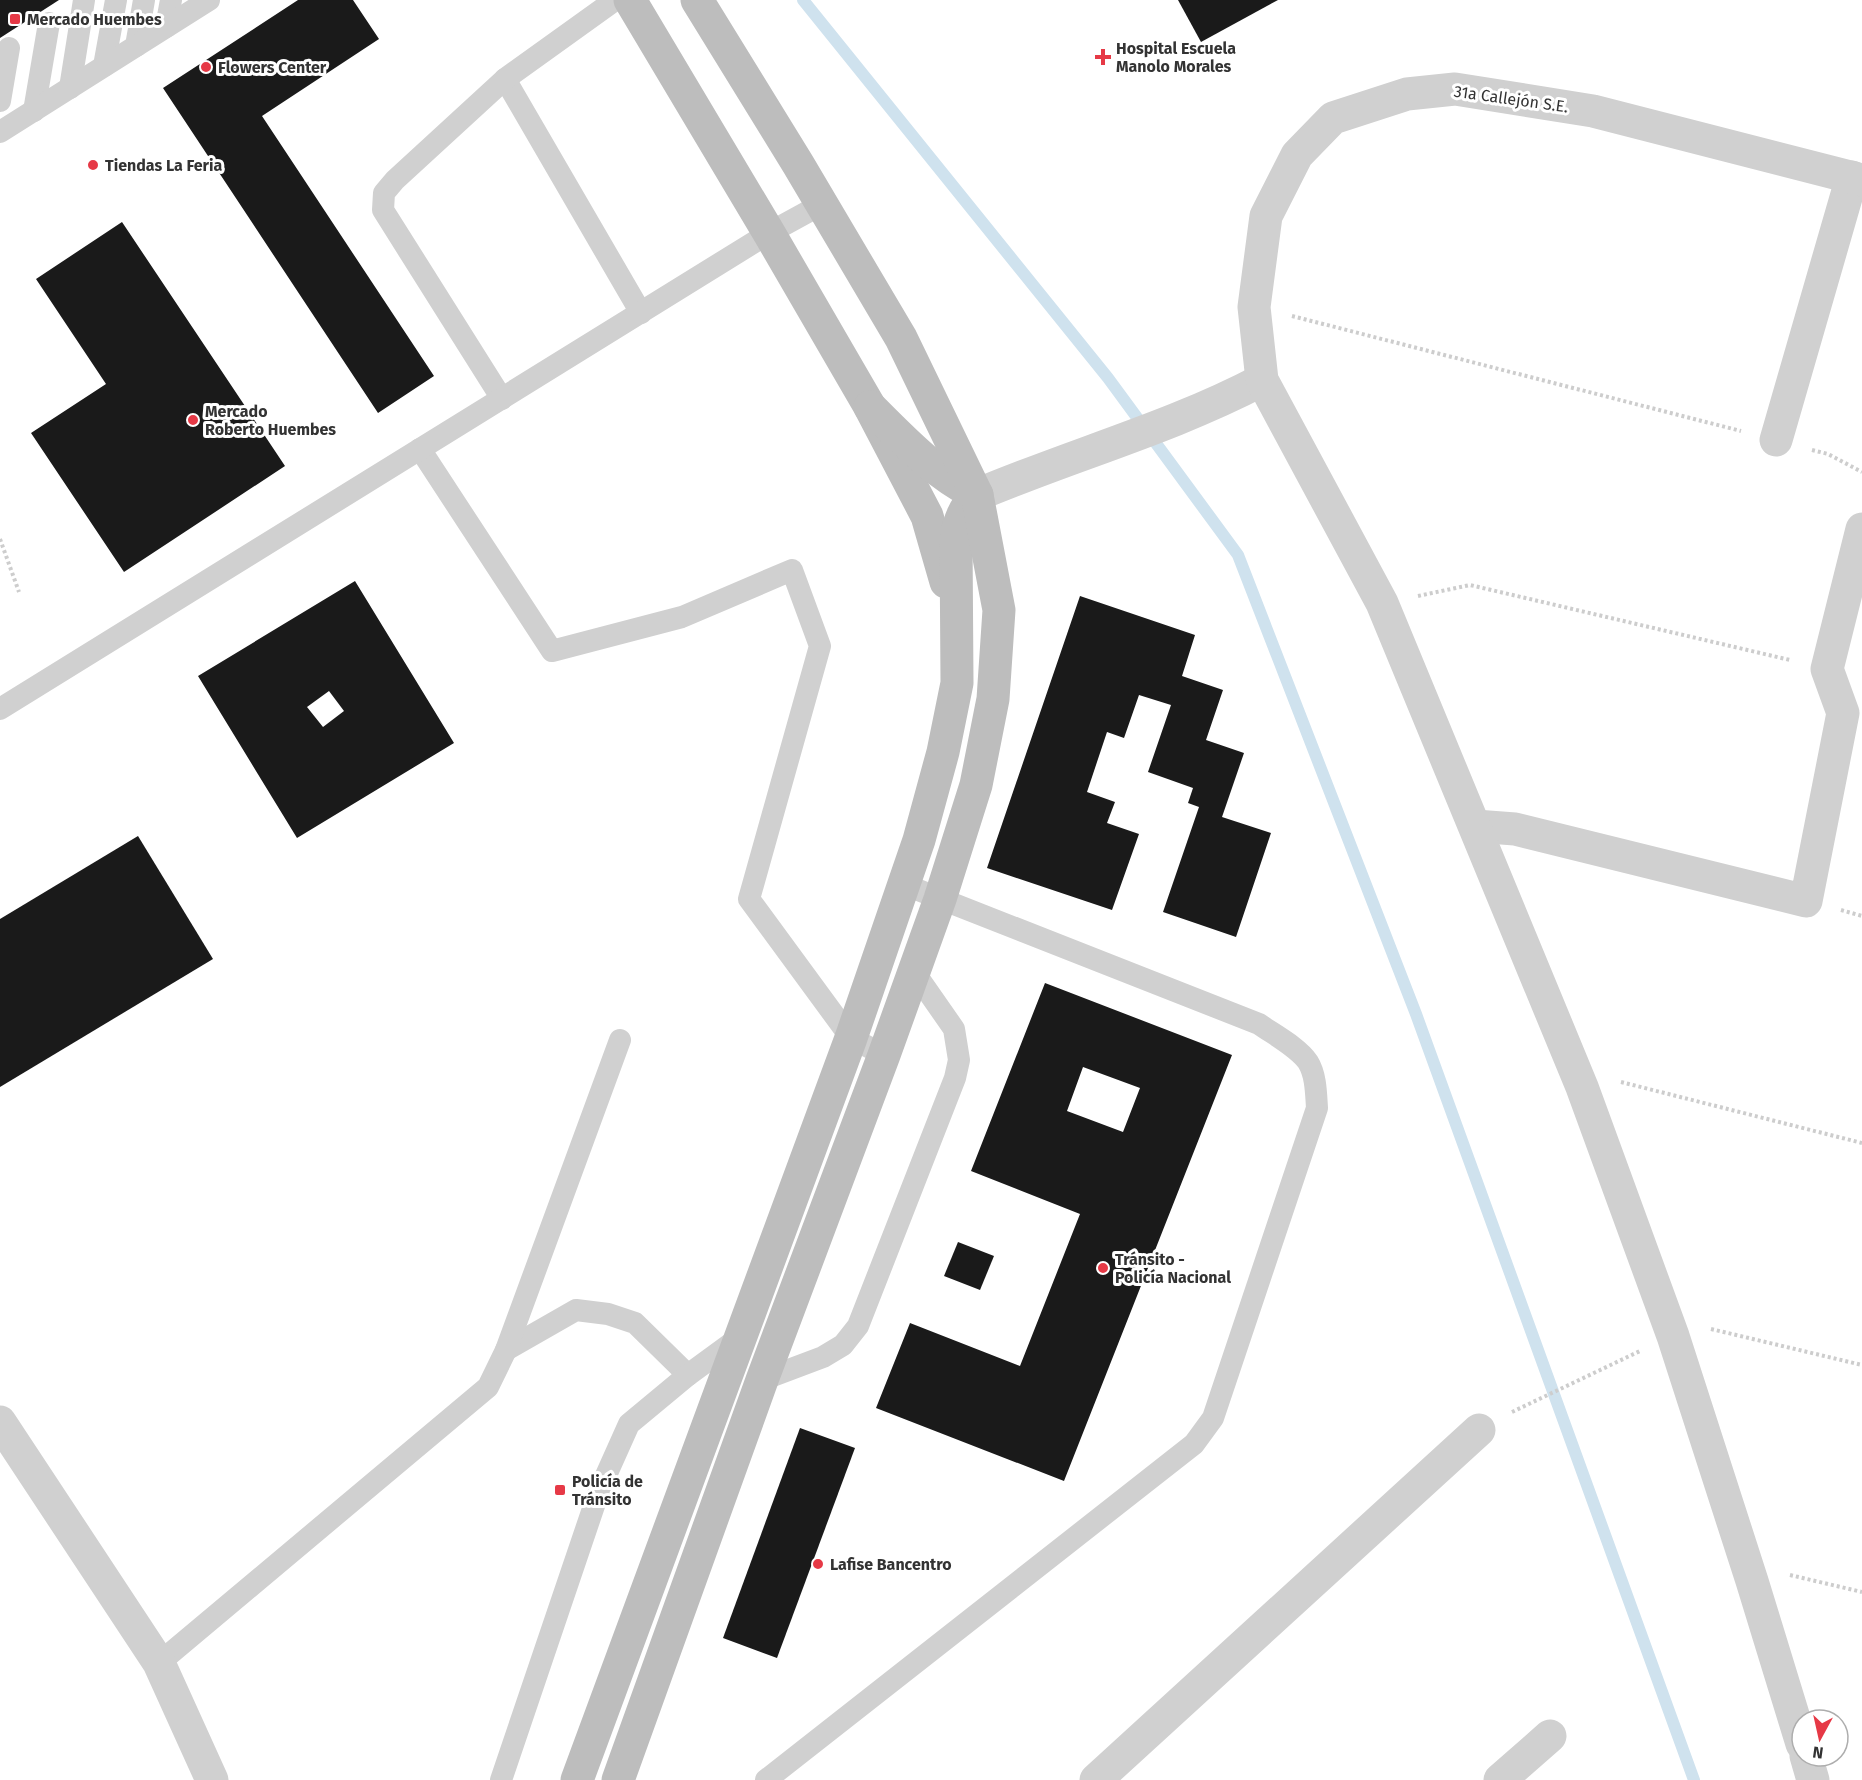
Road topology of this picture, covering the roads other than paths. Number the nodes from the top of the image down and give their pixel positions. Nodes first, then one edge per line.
1 (84, 0) edge
2 (116, 0) edge
3 (144, 0) edge
4 (171, 0) edge
5 (615, 0) edge
6 (630, 0) edge
7 (697, 0) edge
8 (205, 2) edge
9 (49, 23) dead end
10 (166, 27) junction
11 (136, 46) junction
12 (9, 48) dead end
13 (104, 66) junction
14 (505, 79) junction
15 (70, 88) junction
16 (0, 101) edge
17 (34, 111) junction
18 (0, 132) edge
19 (1857, 178) edge
20 (822, 204) junction
21 (769, 233) junction
22 (641, 313) junction
23 (1262, 380) junction
24 (502, 399) junction
25 (870, 407) junction
26 (1776, 440) road end
27 (420, 449) junction
28 (976, 495) junction
29 (1862, 529) edge
30 (956, 615) junction
31 (0, 709) edge
32 (1475, 826) junction
33 (903, 884) junction
34 (940, 899) junction
35 (915, 973) junction
36 (851, 1038) junction
37 (620, 1040) dead end
38 (884, 1055) junction
39 (740, 1337) junction
40 (506, 1350) junction
41 (688, 1374) junction
42 (762, 1380) junction
43 (0, 1422) edge
44 (1493, 1422) road end
45 (159, 1663) junction
46 (1791, 1708) edge
47 (1550, 1736) dead end
48 (212, 1780) edge
49 (501, 1780) edge
50 (577, 1780) edge
51 (618, 1780) edge
52 (766, 1780) edge
53 (1096, 1780) edge
54 (1500, 1780) edge

1 - 15 lane
2 - 13 lane
3 - 11 lane
4 - 10 lane
5 - 14 lane
6 - 21 main road
7 - 20 main road
8 - 10 lane
9 - 17 lane
10 - 11 lane
11 - 13 lane
12 - 16 lane
13 - 15 lane
14 - 22 lane
14 - 24 lane
15 - 17 lane
17 - 18 lane
19 - 23 street, 31a Callejón S.E.
19 - 26 street
20 - 21 lane
20 - 28 main road
21 - 22 lane
21 - 25 main road
22 - 24 lane
23 - 28 street
23 - 32 street
24 - 27 lane
25 - 28 main road
25 - 30 main road
27 - 31 lane
27 - 36 lane
28 - 30 main road
28 - 34 main road
29 - 32 street
30 - 33 main road
32 - 46 street
33 - 34 lane
33 - 36 main road
34 - 35 main road
34 - 52 lane
35 - 38 main road
35 - 42 lane
36 - 38 lane
36 - 39 main road
37 - 40 lane
38 - 42 main road
39 - 41 lane
39 - 50 main road
40 - 41 lane
40 - 45 lane
41 - 49 lane
42 - 51 main road
43 - 45 street
44 - 53 street
45 - 48 street
47 - 54 street

